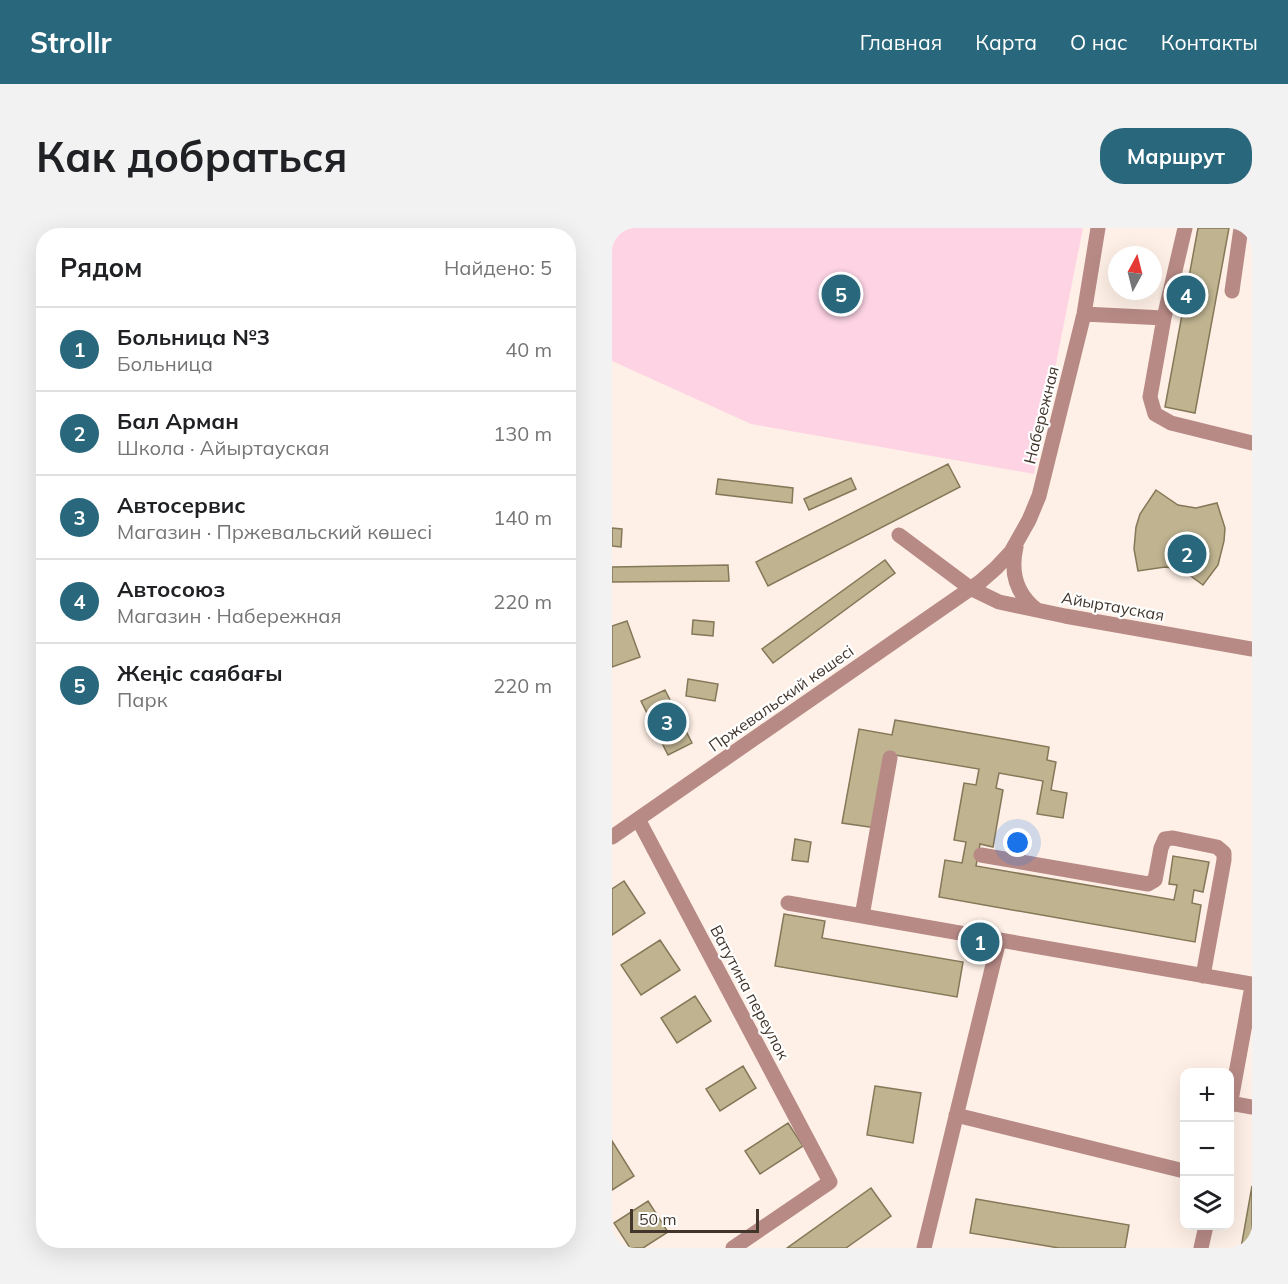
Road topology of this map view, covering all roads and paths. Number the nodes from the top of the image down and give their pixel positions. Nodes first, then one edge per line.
1 (1098, 228) edge
2 (1185, 228) edge
3 (1241, 228) edge
4 (1232, 291) dead end
5 (1084, 314) junction
6 (1164, 318) junction
7 (1252, 443) edge
8 (899, 536) dead end
9 (1018, 541) junction
10 (970, 588) junction
11 (1037, 610) junction
12 (1252, 649) edge
13 (891, 759) dead end
14 (638, 819) junction
15 (612, 837) edge
16 (981, 855) dead end
17 (788, 903) dead end
18 (862, 916) junction
19 (999, 940) junction
20 (1203, 975) junction
21 (1252, 985) edge
22 (1234, 1083) edge
23 (1234, 1105) edge
24 (1252, 1107) edge
25 (956, 1115) junction
26 (1180, 1170) edge
27 (1205, 1230) edge
28 (733, 1248) edge
29 (924, 1248) edge
30 (1202, 1248) edge

1 - 5 street, Набережная
2 - 6 street
3 - 4 street
5 - 6 street
5 - 9 street, Набережная
6 - 7 street
8 - 10 street, Айыртауская
9 - 10 street, Набережная
9 - 11 street
10 - 11 street, Айыртауская
10 - 14 street, Пржевальский көшесі
11 - 12 street, Айыртауская
13 - 18 street
14 - 15 street, Пржевальский көшесі
14 - 28 street, Ватутина переулок
16 - 20 street
17 - 18 street
18 - 19 street
19 - 20 street
19 - 25 street
20 - 21 street
21 - 22 street
23 - 24 street
25 - 26 street
25 - 29 street
27 - 30 street

